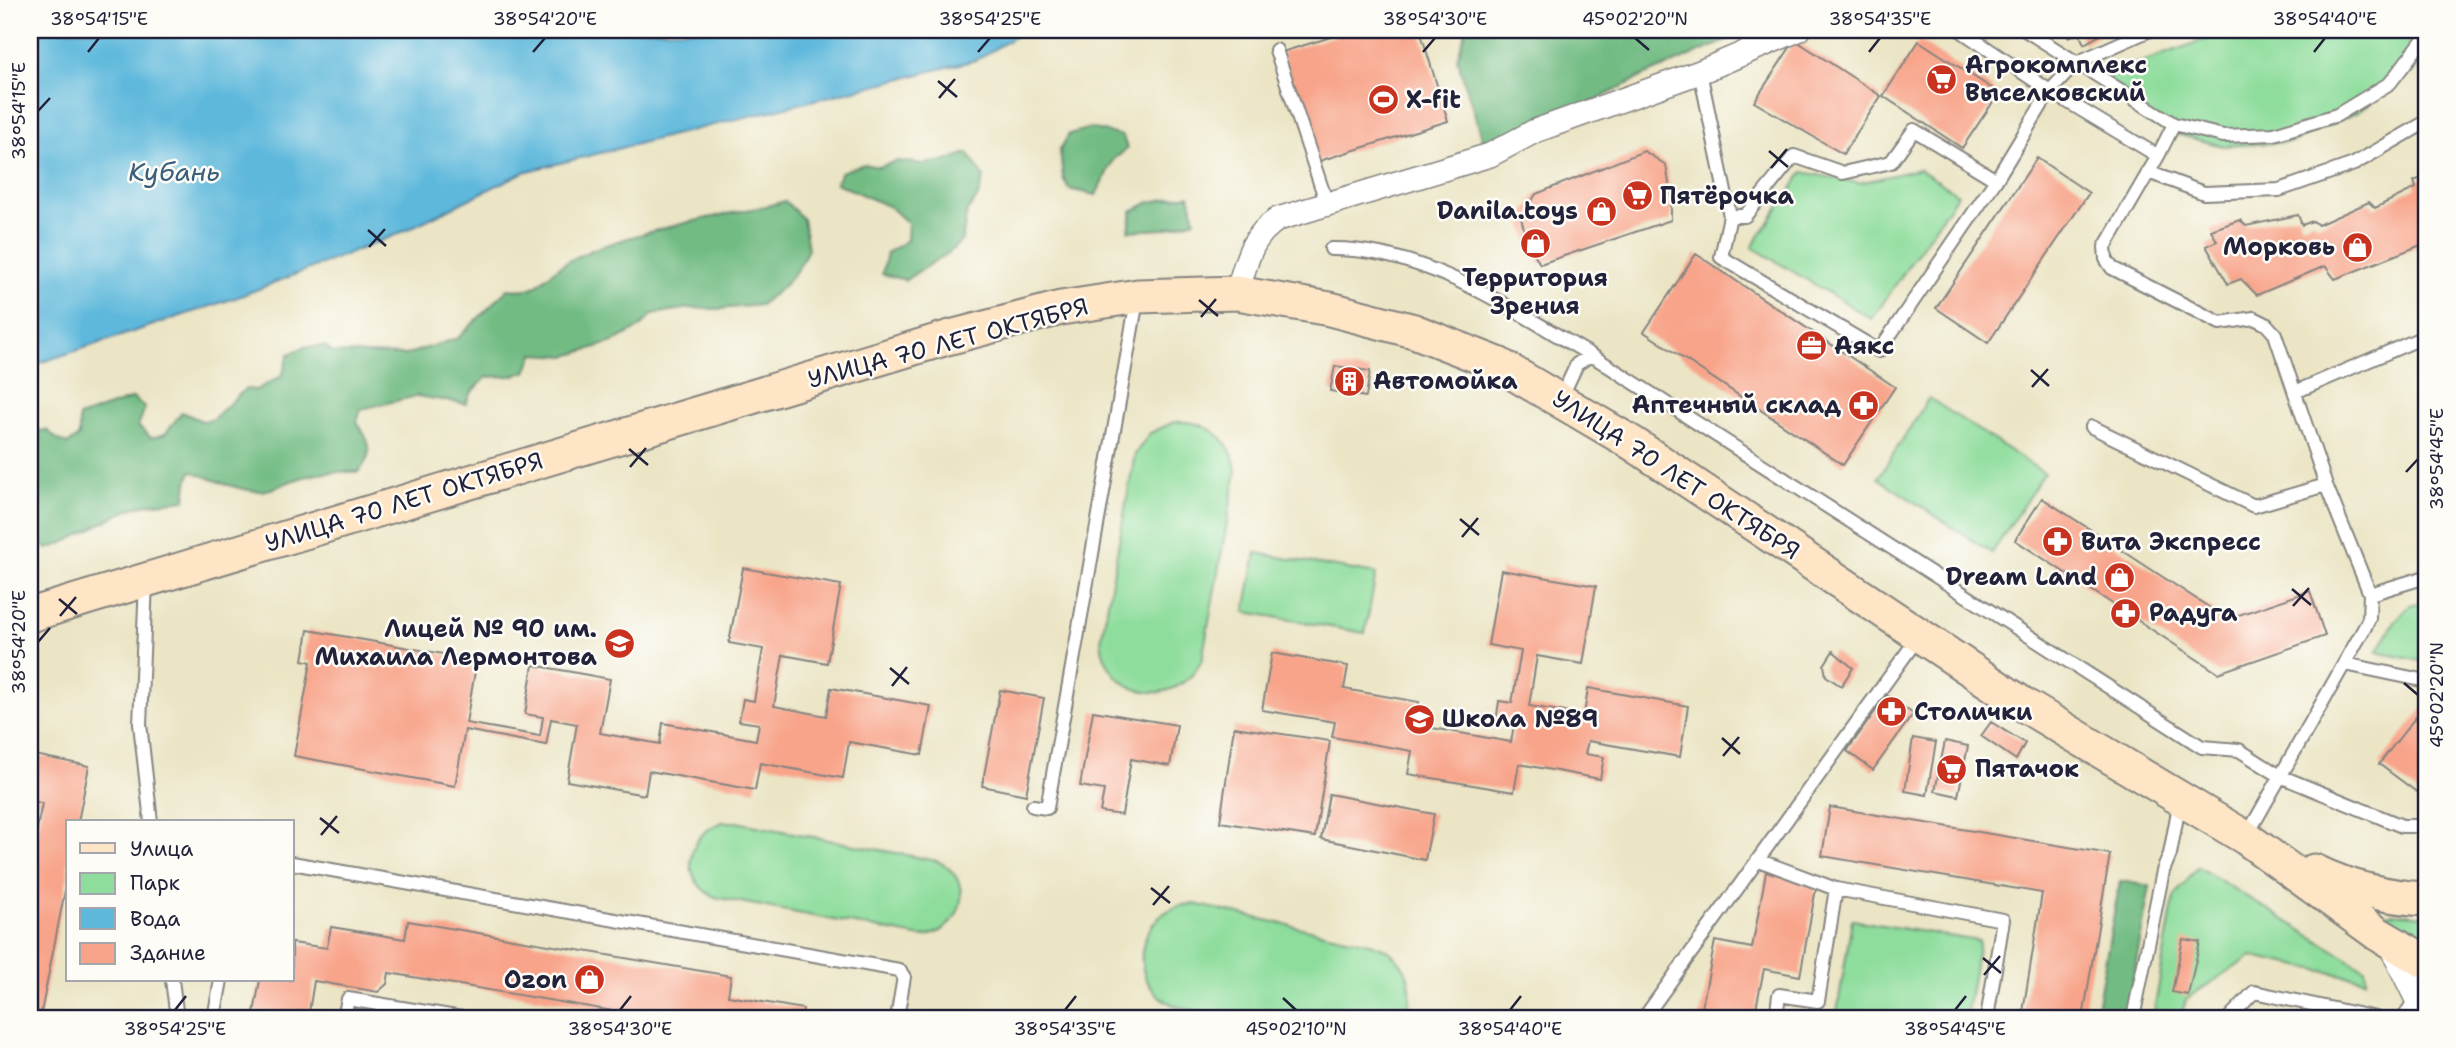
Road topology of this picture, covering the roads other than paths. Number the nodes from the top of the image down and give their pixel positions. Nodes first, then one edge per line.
1 (1798, 30) edge
2 (1960, 30) edge
3 (2025, 30) edge
4 (2150, 30) edge
5 (2426, 36) edge
6 (1276, 50) dead end
7 (2076, 64) junction
8 (1700, 72) junction
9 (2050, 91) junction
10 (2426, 122) edge
11 (2174, 124) junction
12 (2158, 156) junction
13 (2148, 172) junction
14 (1996, 180) junction
15 (1327, 204) junction
16 (1730, 216) junction
17 (1331, 249) dead end
18 (1237, 293) junction
19 (1138, 296) junction
20 (2426, 336) edge
21 (1591, 355) junction
22 (2295, 392) junction
23 (1560, 400) junction
24 (2092, 427) dead end
25 (2326, 485) junction
26 (2426, 578) edge
27 (146, 579) junction
28 (2370, 594) junction
29 (30, 615) edge
30 (1919, 636) junction
31 (2345, 664) junction
32 (2426, 681) edge
33 (2280, 776) junction
34 (2180, 800) junction
35 (1033, 806) dead end
36 (151, 820) edge
37 (2426, 826) edge
38 (2246, 838) junction
39 (1758, 860) junction
40 (294, 863) edge
41 (1836, 889) junction
42 (2384, 896) junction
43 (2426, 900) edge
44 (2385, 938) junction
45 (172, 982) edge
46 (221, 982) edge
47 (2419, 996) edge
48 (177, 1018) edge
49 (214, 1018) edge
50 (344, 1018) edge
51 (462, 1018) edge
52 (897, 1018) edge
53 (1644, 1018) edge
54 (1776, 1018) edge
55 (1987, 1018) edge
56 (2133, 1018) edge
57 (2229, 1018) edge
58 (2376, 1018) edge

1 - 8 street
2 - 9 lane
3 - 7 lane
4 - 7 lane
5 - 11 lane
6 - 15 lane
7 - 9 lane
7 - 11 lane
8 - 15 street
8 - 16 lane
9 - 12 lane
9 - 14 lane
10 - 13 lane
11 - 12 lane
12 - 13 lane
13 - 22 lane
14 - 16 lane
14 - 16 lane
15 - 18 street
17 - 21 lane
18 - 19 main road, УЛИЦА 70 ЛЕТ ОКТЯБРЯ
18 - 23 main road, УЛИЦА 70 ЛЕТ ОКТЯБРЯ
19 - 27 main road, УЛИЦА 70 ЛЕТ ОКТЯБРЯ
19 - 35 lane
20 - 22 lane
21 - 23 lane
21 - 33 lane
22 - 25 lane
23 - 30 main road, УЛИЦА 70 ЛЕТ ОКТЯБРЯ
24 - 25 lane
25 - 28 lane
26 - 28 lane
27 - 29 main road, УЛИЦА 70 ЛЕТ ОКТЯБРЯ
27 - 36 lane
28 - 31 lane
30 - 34 main road, УЛИЦА 70 ЛЕТ ОКТЯБРЯ
30 - 39 lane
31 - 32 lane
31 - 33 lane
33 - 37 lane
33 - 38 lane
34 - 38 main road, УЛИЦА 70 ЛЕТ ОКТЯБРЯ
34 - 56 lane
38 - 42 main road
38 - 44 main road, УЛИЦА 70 ЛЕТ ОКТЯБРЯ
39 - 41 lane
39 - 53 lane
40 - 52 lane
41 - 54 lane
41 - 55 lane
42 - 43 main road
42 - 44 main road
44 - 47 main road, УЛИЦА 70 ЛЕТ ОКТЯБРЯ
45 - 48 lane
46 - 49 lane
50 - 51 lane
57 - 58 lane

